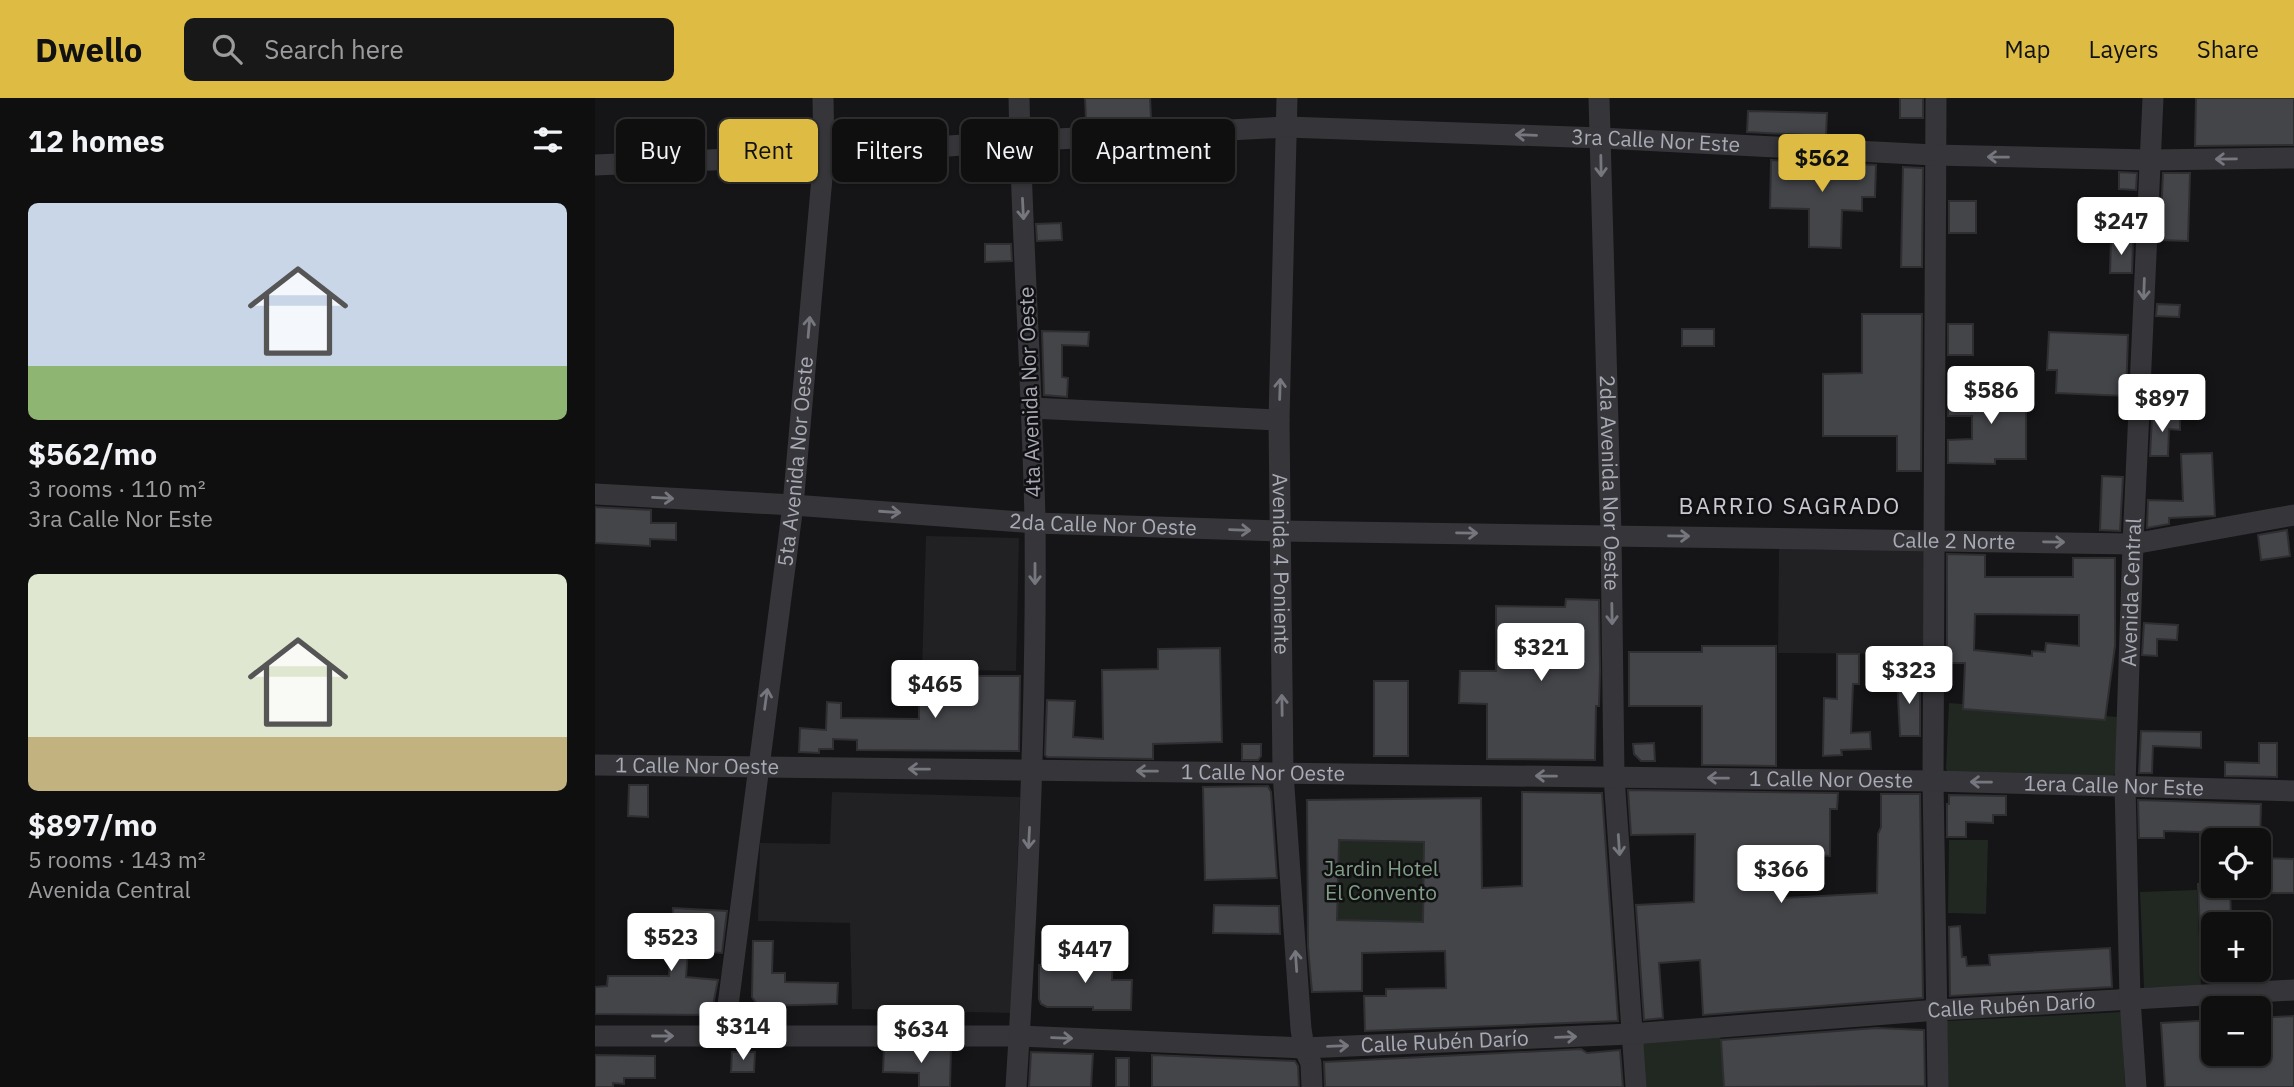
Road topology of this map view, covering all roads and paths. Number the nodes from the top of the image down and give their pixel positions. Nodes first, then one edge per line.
1 (824, 98) edge
2 (1019, 98) edge
3 (1287, 98) edge
4 (1599, 98) edge
5 (1936, 98) edge
6 (2153, 98) edge
7 (1019, 119) edge
8 (1287, 127) junction
9 (1601, 138) junction
10 (1058, 139) edge
11 (961, 145) edge
12 (824, 155) junction
13 (1934, 155) junction
14 (2294, 158) edge
15 (2150, 160) junction
16 (595, 165) edge
17 (1022, 182) edge
18 (1032, 408) junction
19 (1279, 420) junction
20 (595, 494) edge
21 (793, 505) junction
22 (2294, 515) edge
23 (1035, 523) junction
24 (1280, 531) junction
25 (1611, 534) junction
26 (1935, 540) junction
27 (2133, 544) junction
28 (595, 765) edge
29 (757, 767) junction
30 (1032, 770) junction
31 (1283, 773) junction
32 (1614, 776) junction
33 (1933, 780) junction
34 (2125, 785) junction
35 (2294, 792) edge
36 (2294, 990) edge
37 (2130, 999) junction
38 (1938, 1010) junction
39 (1631, 1034) junction
40 (595, 1036) edge
41 (724, 1036) junction
42 (1019, 1036) junction
43 (1303, 1039) junction
44 (1016, 1087) edge
45 (1313, 1087) edge
46 (1636, 1087) edge
47 (1938, 1087) edge
48 (2136, 1087) edge

1 - 12 street, 5ta Avenida Nor Oeste
2 - 7 street, 4ta Avenida Nor Oeste
3 - 8 street, Avenida 4 Poniente
4 - 9 street, 2da Avenida Nor Oeste
5 - 13 street
6 - 15 street, Avenida Central
9 -> 8 street, 3ra Calle Nor Este
8 - 10 street, 3ra Calle Nor Este
19 -> 8 street, Avenida 4 Poniente
9 - 13 street, 3ra Calle Nor Este
9 -> 25 street, 2da Avenida Nor Oeste
11 - 12 street, 3ra Calle Nor Este
12 - 16 street, 3ra Calle Nor Este
21 -> 12 street, 5ta Avenida Nor Oeste
15 -> 13 street, 3ra Calle Nor Este
13 - 26 street
14 -> 15 street, 3ra Calle Nor Este
15 -> 27 street, Avenida Central
17 -> 18 street, 4ta Avenida Nor Oeste
18 - 19 street
18 - 23 street, 4ta Avenida Nor Oeste
19 - 24 street, Avenida 4 Poniente
20 -> 21 street, 2da Calle Nor Oeste
21 -> 23 street, 2da Calle Nor Oeste
29 -> 21 street, 5ta Avenida Nor Oeste
22 - 27 street, Calle 2 Norte
23 -> 24 street, 2da Calle Nor Oeste
23 -> 30 street, 4ta Avenida Nor Oeste
24 -> 25 street, 2da Calle Nor Oeste
31 -> 24 street, Avenida 4 Poniente
25 -> 26 street, Calle 2 Norte
25 -> 32 street, 2da Avenida Nor Oeste
26 -> 27 street, Calle 2 Norte
26 - 33 street
27 - 34 street, Avenida Central
28 - 29 street, 1 Calle Nor Oeste
30 -> 29 street, 1 Calle Nor Oeste
29 - 41 street, 5ta Avenida Nor Oeste
31 -> 30 street, 1 Calle Nor Oeste
30 -> 42 street, 4ta Avenida Nor Oeste
32 -> 31 street, 1 Calle Nor Oeste
43 -> 31 street, Avenida 4 Poniente
33 -> 32 street, 1 Calle Nor Oeste
32 -> 39 street, 2da Avenida Nor Oeste
34 -> 33 street, 1era Calle Nor Este
33 - 38 street
34 - 35 street, 1era Calle Nor Este
34 - 37 street, Avenida Central
36 - 37 street, Calle Rubén Darío
37 - 38 street, Calle Rubén Darío
37 - 48 street, Avenida Central
38 - 39 street, Calle Rubén Darío
38 - 47 street
43 -> 39 street, Calle Rubén Darío
39 - 46 street, 2da Avenida Nor Oeste
40 -> 41 street, Calle Rubén Darío
41 - 42 street, Calle Rubén Darío
42 -> 43 street, Calle Rubén Darío
42 - 44 street, 4ta Avenida Nor Oeste
43 - 45 street, Avenida 4 Poniente

